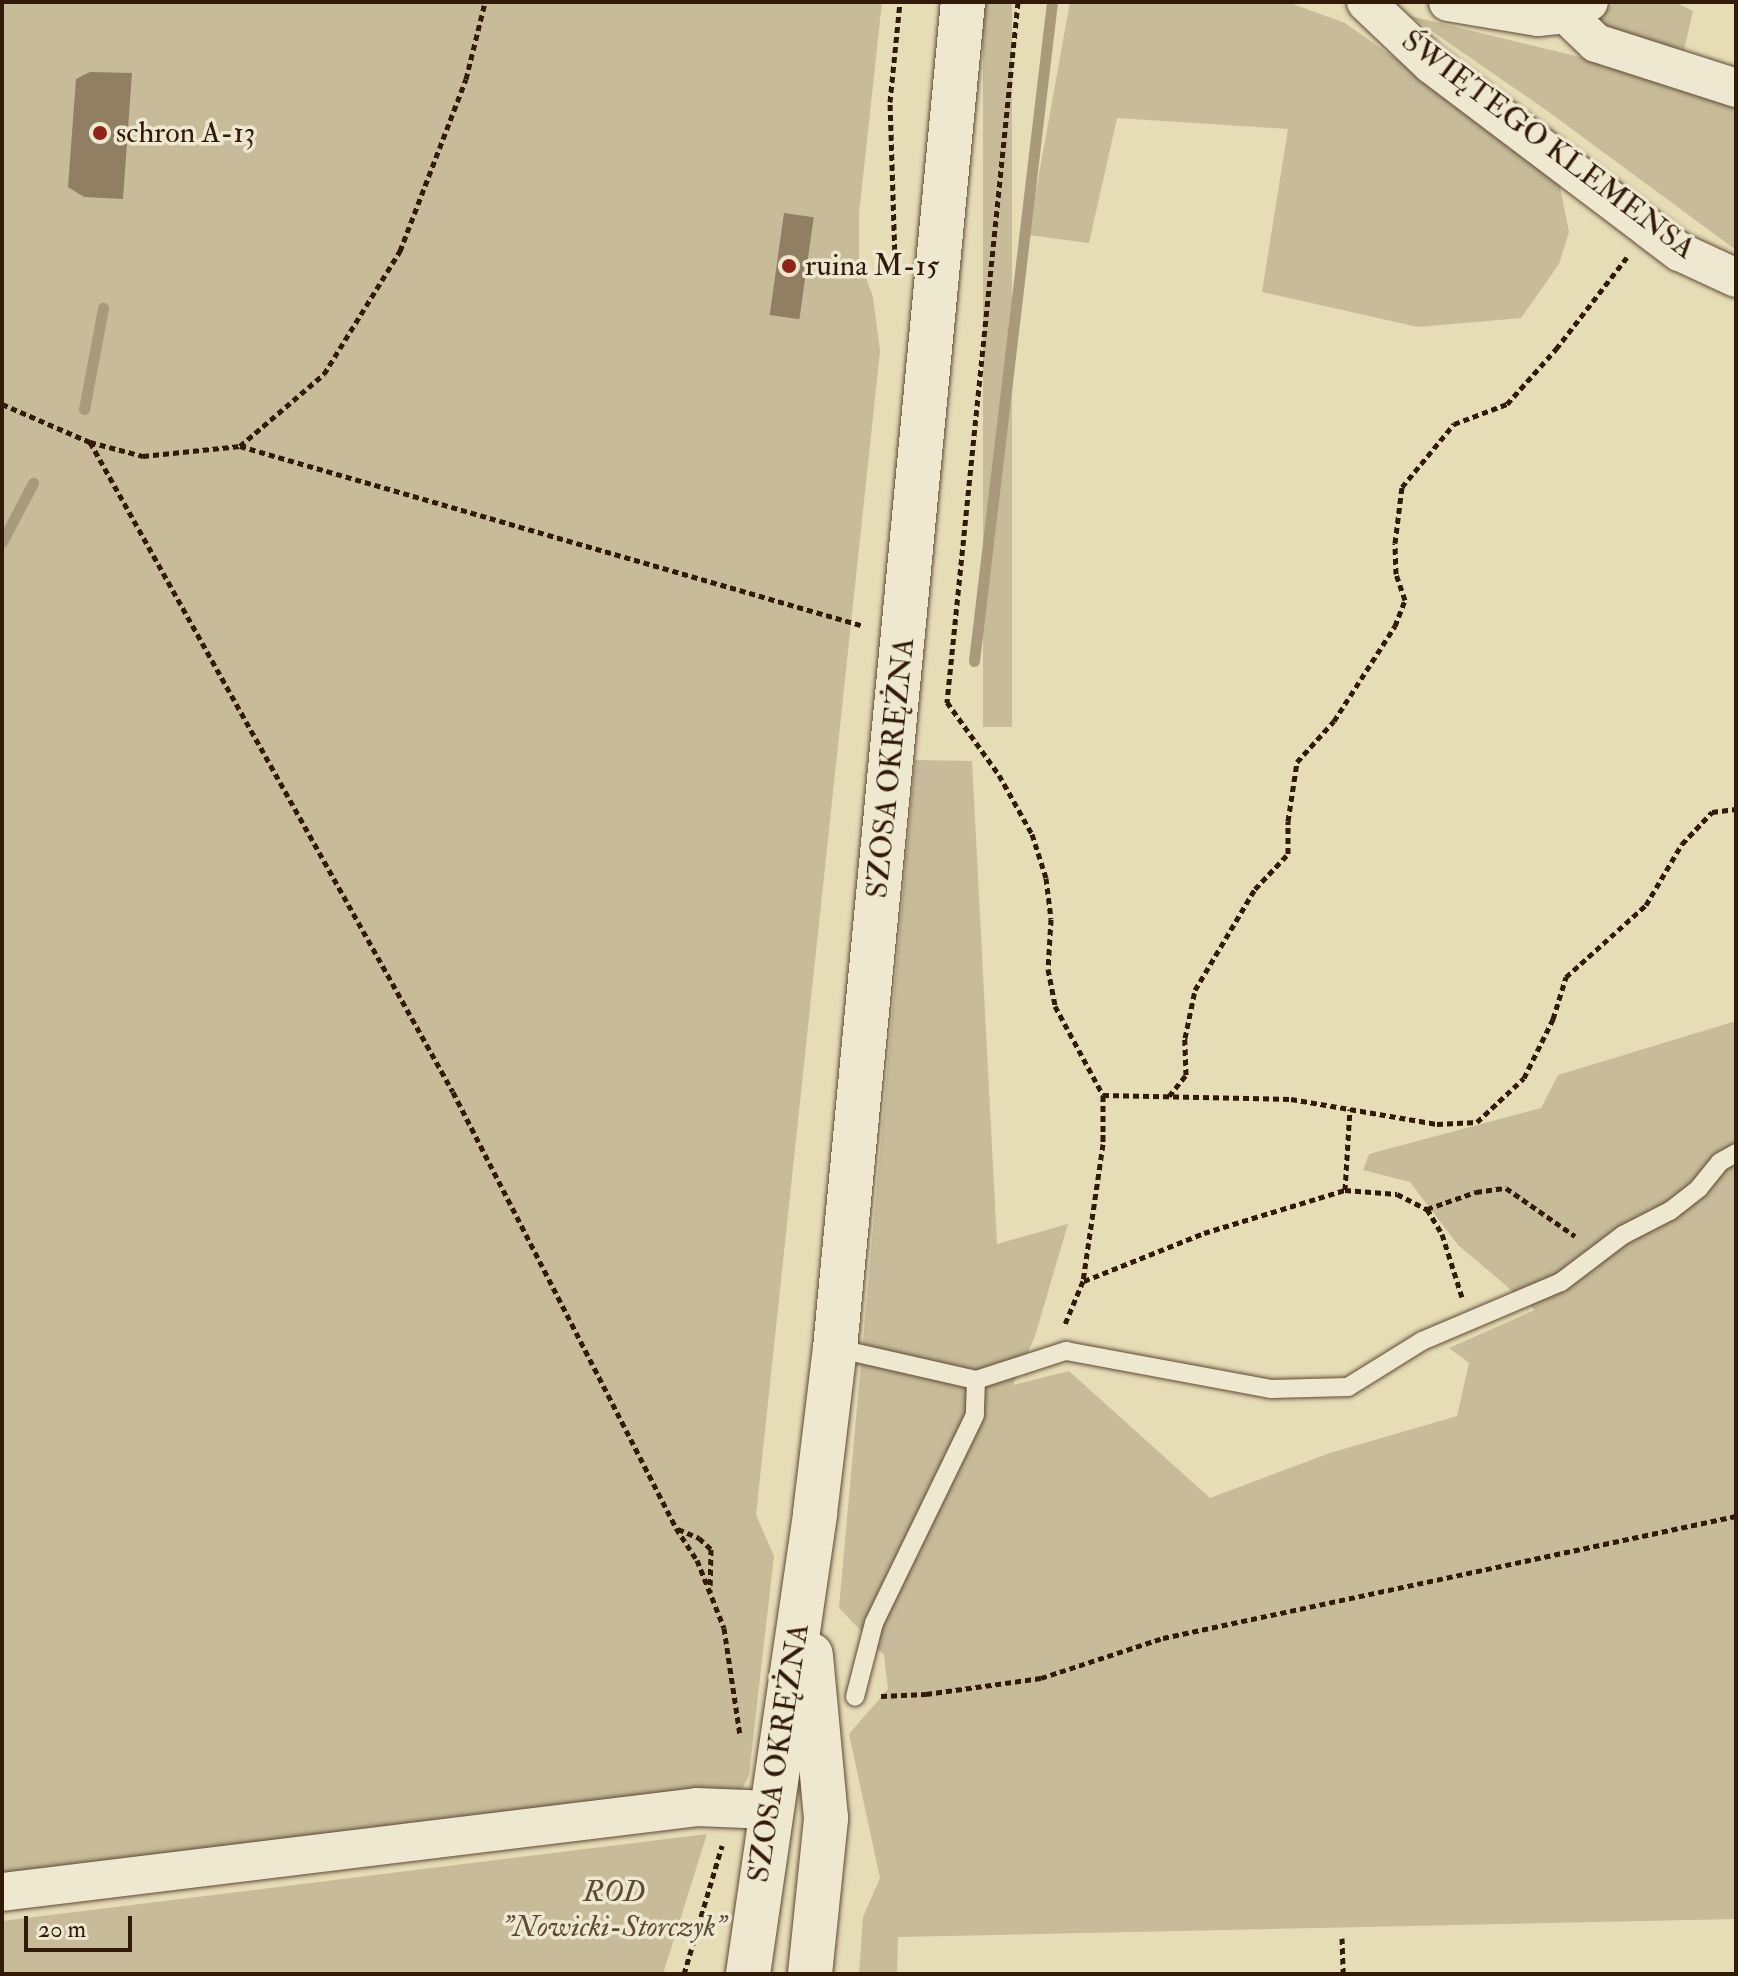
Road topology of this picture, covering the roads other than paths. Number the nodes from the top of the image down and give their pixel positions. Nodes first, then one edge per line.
1 (963, 2) edge
2 (1366, 2) edge
3 (1448, 2) edge
4 (1577, 8) edge
5 (1736, 88) edge
6 (1736, 278) edge
7 (1736, 1153) edge
8 (835, 1348) junction
9 (976, 1380) junction
10 (813, 1532) junction
11 (855, 1697) road end
12 (770, 1810) junction
13 (2, 1892) edge
14 (748, 1974) edge
15 (810, 1974) edge

1 - 8 street, SZOSA OKRĘŻNA
2 - 6 street, ŚWIĘTEGO KLEMENSA
3 - 4 street
4 - 5 street
7 - 9 lane
8 - 9 lane
8 - 10 street, SZOSA OKRĘŻNA
9 - 11 lane
10 - 12 street, SZOSA OKRĘŻNA
10 - 15 street, SZOSA OKRĘŻNA
12 - 13 street
12 - 14 street, SZOSA OKRĘŻNA

